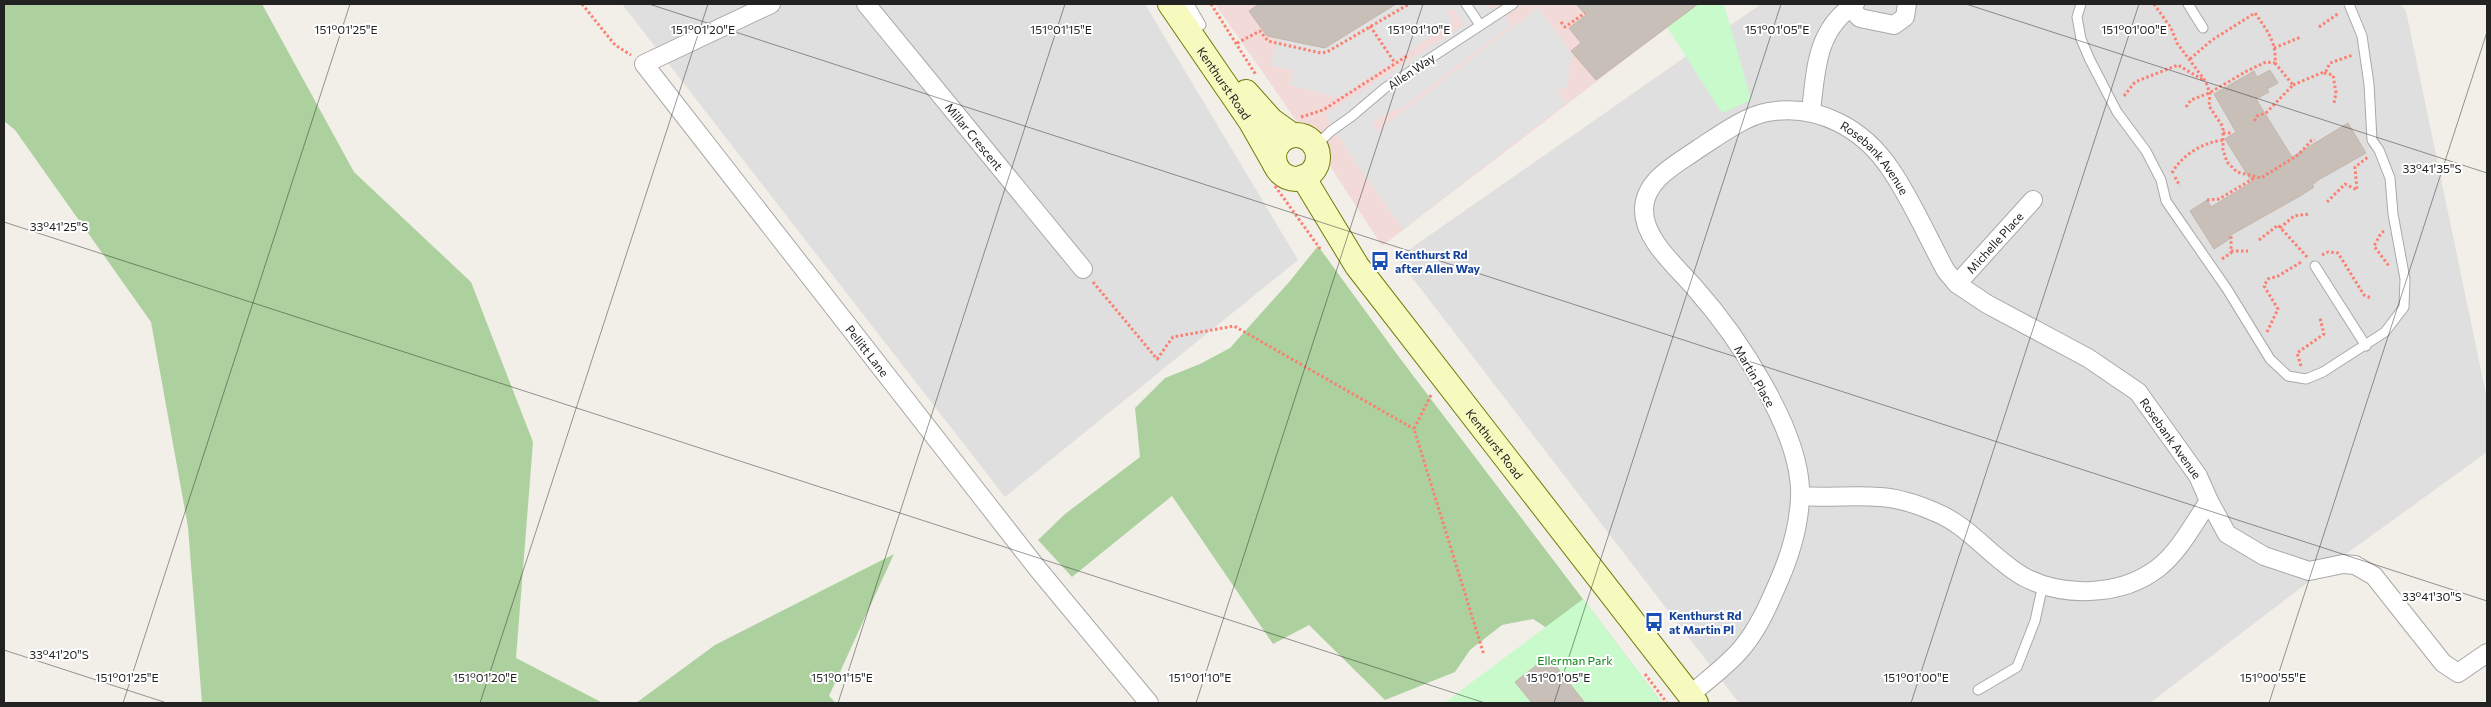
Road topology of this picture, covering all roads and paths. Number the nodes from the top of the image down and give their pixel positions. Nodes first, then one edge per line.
1 (582, 4) edge
2 (866, 4) edge
3 (1170, 4) edge
4 (1188, 4) edge
5 (1211, 4) edge
6 (1409, 4) edge
7 (1466, 4) edge
8 (1514, 4) edge
9 (1907, 4) edge
10 (2081, 4) edge
11 (2154, 4) edge
12 (2188, 4) edge
13 (2350, 5) edge
14 (758, 6) edge
15 (1853, 6) edge
16 (1584, 13) dead end
17 (1561, 22) dead end
18 (1480, 25) junction
19 (1370, 26) junction
20 (2319, 27) dead end
21 (2203, 28) dead end
22 (2301, 37) dead end
23 (1237, 43) junction
24 (2274, 48) junction
25 (2364, 52) junction
26 (1411, 54) dead end
27 (2190, 59) junction
28 (1395, 63) junction
29 (2275, 63) junction
30 (644, 64) junction
31 (2323, 72) junction
32 (2206, 82) junction
33 (1262, 83) dead end
34 (2293, 85) junction
35 (2210, 92) junction
36 (2334, 102) dead end
37 (2186, 107) dead end
38 (1811, 111) junction
39 (1767, 112) joint
40 (2121, 118) junction
41 (2254, 122) dead end
42 (1296, 127) junction
43 (2233, 132) dead end
44 (2223, 133) junction
45 (2224, 140) junction
46 (2315, 140) dead end
47 (1315, 146) junction
48 (2379, 150) junction
49 (1276, 166) junction
50 (2257, 177) junction
51 (1304, 178) junction
52 (2170, 179) dead end
53 (2033, 200) dead end
54 (2207, 200) dead end
55 (2327, 202) dead end
56 (2309, 214) dead end
57 (2280, 228) junction
58 (2231, 235) dead end
59 (2397, 235) junction
60 (2259, 240) dead end
61 (2231, 251) junction
62 (2248, 251) dead end
63 (2311, 262) junction
64 (2211, 266) junction
65 (1083, 270) joint
66 (2395, 272) dead end
67 (1956, 284) junction
68 (2371, 298) dead end
69 (2320, 318) dead end
70 (2259, 341) junction
71 (2366, 346) junction
72 (2306, 379) junction
73 (1434, 390) dead end
74 (1414, 429) junction
75 (1800, 496) junction
76 (2209, 501) junction
77 (2043, 584) junction
78 (2487, 653) edge
79 (1484, 655) dead end
80 (1978, 690) dead end
81 (1693, 699) edge
82 (1149, 703) edge

1 - 30 path
2 - 65 street, Millar Crescent
3 - 49 main road, Kenthurst Road
4 - 42 main road, Kenthurst Road
5 - 23 path
6 - 19 path
7 - 18 lane
8 - 18 lane, Allen Way
9 - 15 street
10 - 40 lane
11 - 27 path
12 - 21 lane
13 - 20 path
13 - 25 lane
14 - 30 street
15 - 38 street
16 - 17 path
18 - 47 lane, Allen Way
19 - 23 path
19 - 28 path
22 - 24 path
23 - 33 path
24 - 27 path
24 - 29 path
25 - 31 path
25 - 48 lane
26 - 28 path
27 - 32 path
28 - 42 path
29 - 34 path
29 - 35 path
30 - 82 street, Pellitt Lane
31 - 34 path
31 - 36 path
32 - 35 path
32 - 40 path
34 - 41 path
35 - 37 path
35 - 44 path
38 - 39 street, Rosebank Avenue
38 - 67 street, Rosebank Avenue
39 - 75 street, Martin Place
40 - 64 lane
42 - 47 main road
42 - 49 main road
43 - 44 path
44 - 45 path
45 - 50 path
45 - 52 path
46 - 50 path
47 - 51 main road
48 - 55 path
48 - 59 lane
49 - 51 main road
50 - 54 path
51 - 81 main road, Kenthurst Road
53 - 67 street, Michelle Place
56 - 57 path
57 - 60 path
57 - 63 path
58 - 61 path
59 - 66 path
59 - 71 lane
61 - 62 path
61 - 64 path
63 - 68 path
63 - 70 path
63 - 71 lane
64 - 70 lane
65 - 74 path
67 - 76 street, Rosebank Avenue
69 - 72 path
70 - 72 lane
71 - 72 lane
73 - 74 path
74 - 79 path
75 - 77 street
75 - 81 street, Martin Place
76 - 77 street
76 - 78 street, Rosebank Avenue
77 - 80 lane

